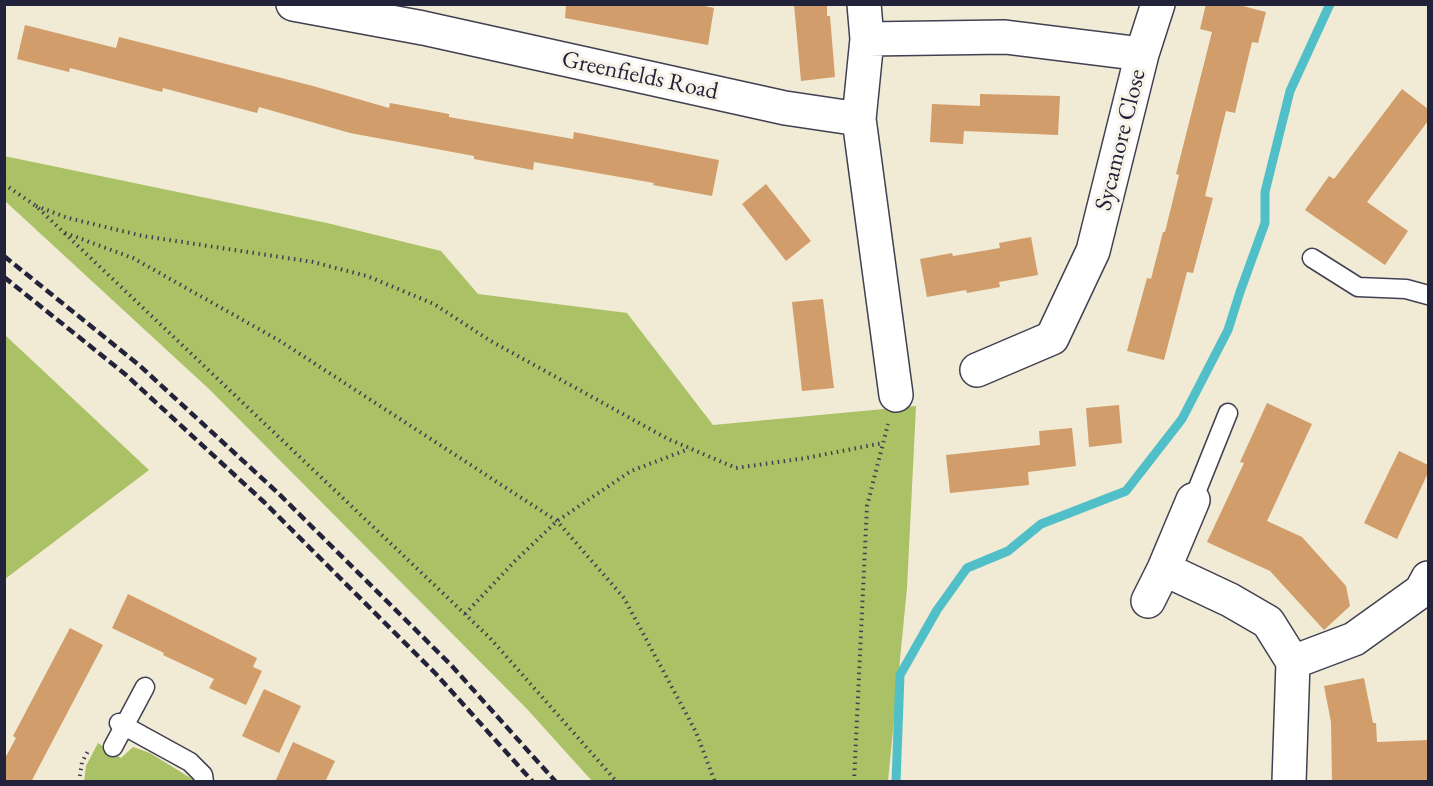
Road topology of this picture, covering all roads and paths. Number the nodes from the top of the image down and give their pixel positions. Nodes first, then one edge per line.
1 (293, 4) edge
2 (864, 4) edge
3 (1158, 4) edge
4 (424, 16) edge
5 (867, 39) junction
6 (1142, 54) junction
7 (859, 119) junction
8 (4, 183) edge
9 (36, 206) junction
10 (65, 233) junction
11 (1312, 258) dead end
12 (1428, 295) edge
13 (977, 370) dead end
14 (896, 395) joint
15 (1228, 413) dead end
16 (884, 443) junction
17 (690, 449) junction
18 (1193, 500) joint
19 (557, 521) junction
20 (1164, 569) junction
21 (1428, 578) edge
22 (1148, 601) dead end
23 (465, 614) junction
24 (1293, 662) junction
25 (145, 687) dead end
26 (122, 725) junction
27 (113, 747) dead end
28 (204, 782) edge
29 (617, 782) edge
30 (715, 782) edge
31 (854, 782) edge
32 (1289, 782) edge

1 - 4 street, Greenfields Road
2 - 5 street
3 - 6 street
4 - 7 street, Greenfields Road
5 - 6 street, Sycamore Close
5 - 7 street
6 - 13 street, Sycamore Close
7 - 14 street
8 - 9 path
9 - 10 path
9 - 17 path
10 - 19 path
10 - 23 path
11 - 12 lane
14 - 16 path
15 - 18 lane
16 - 17 path
16 - 31 path
17 - 19 path
18 - 20 street
19 - 23 path
19 - 30 path
20 - 22 street
20 - 24 street
21 - 24 street
23 - 29 path
24 - 32 street
25 - 26 lane
26 - 27 lane
26 - 28 lane

